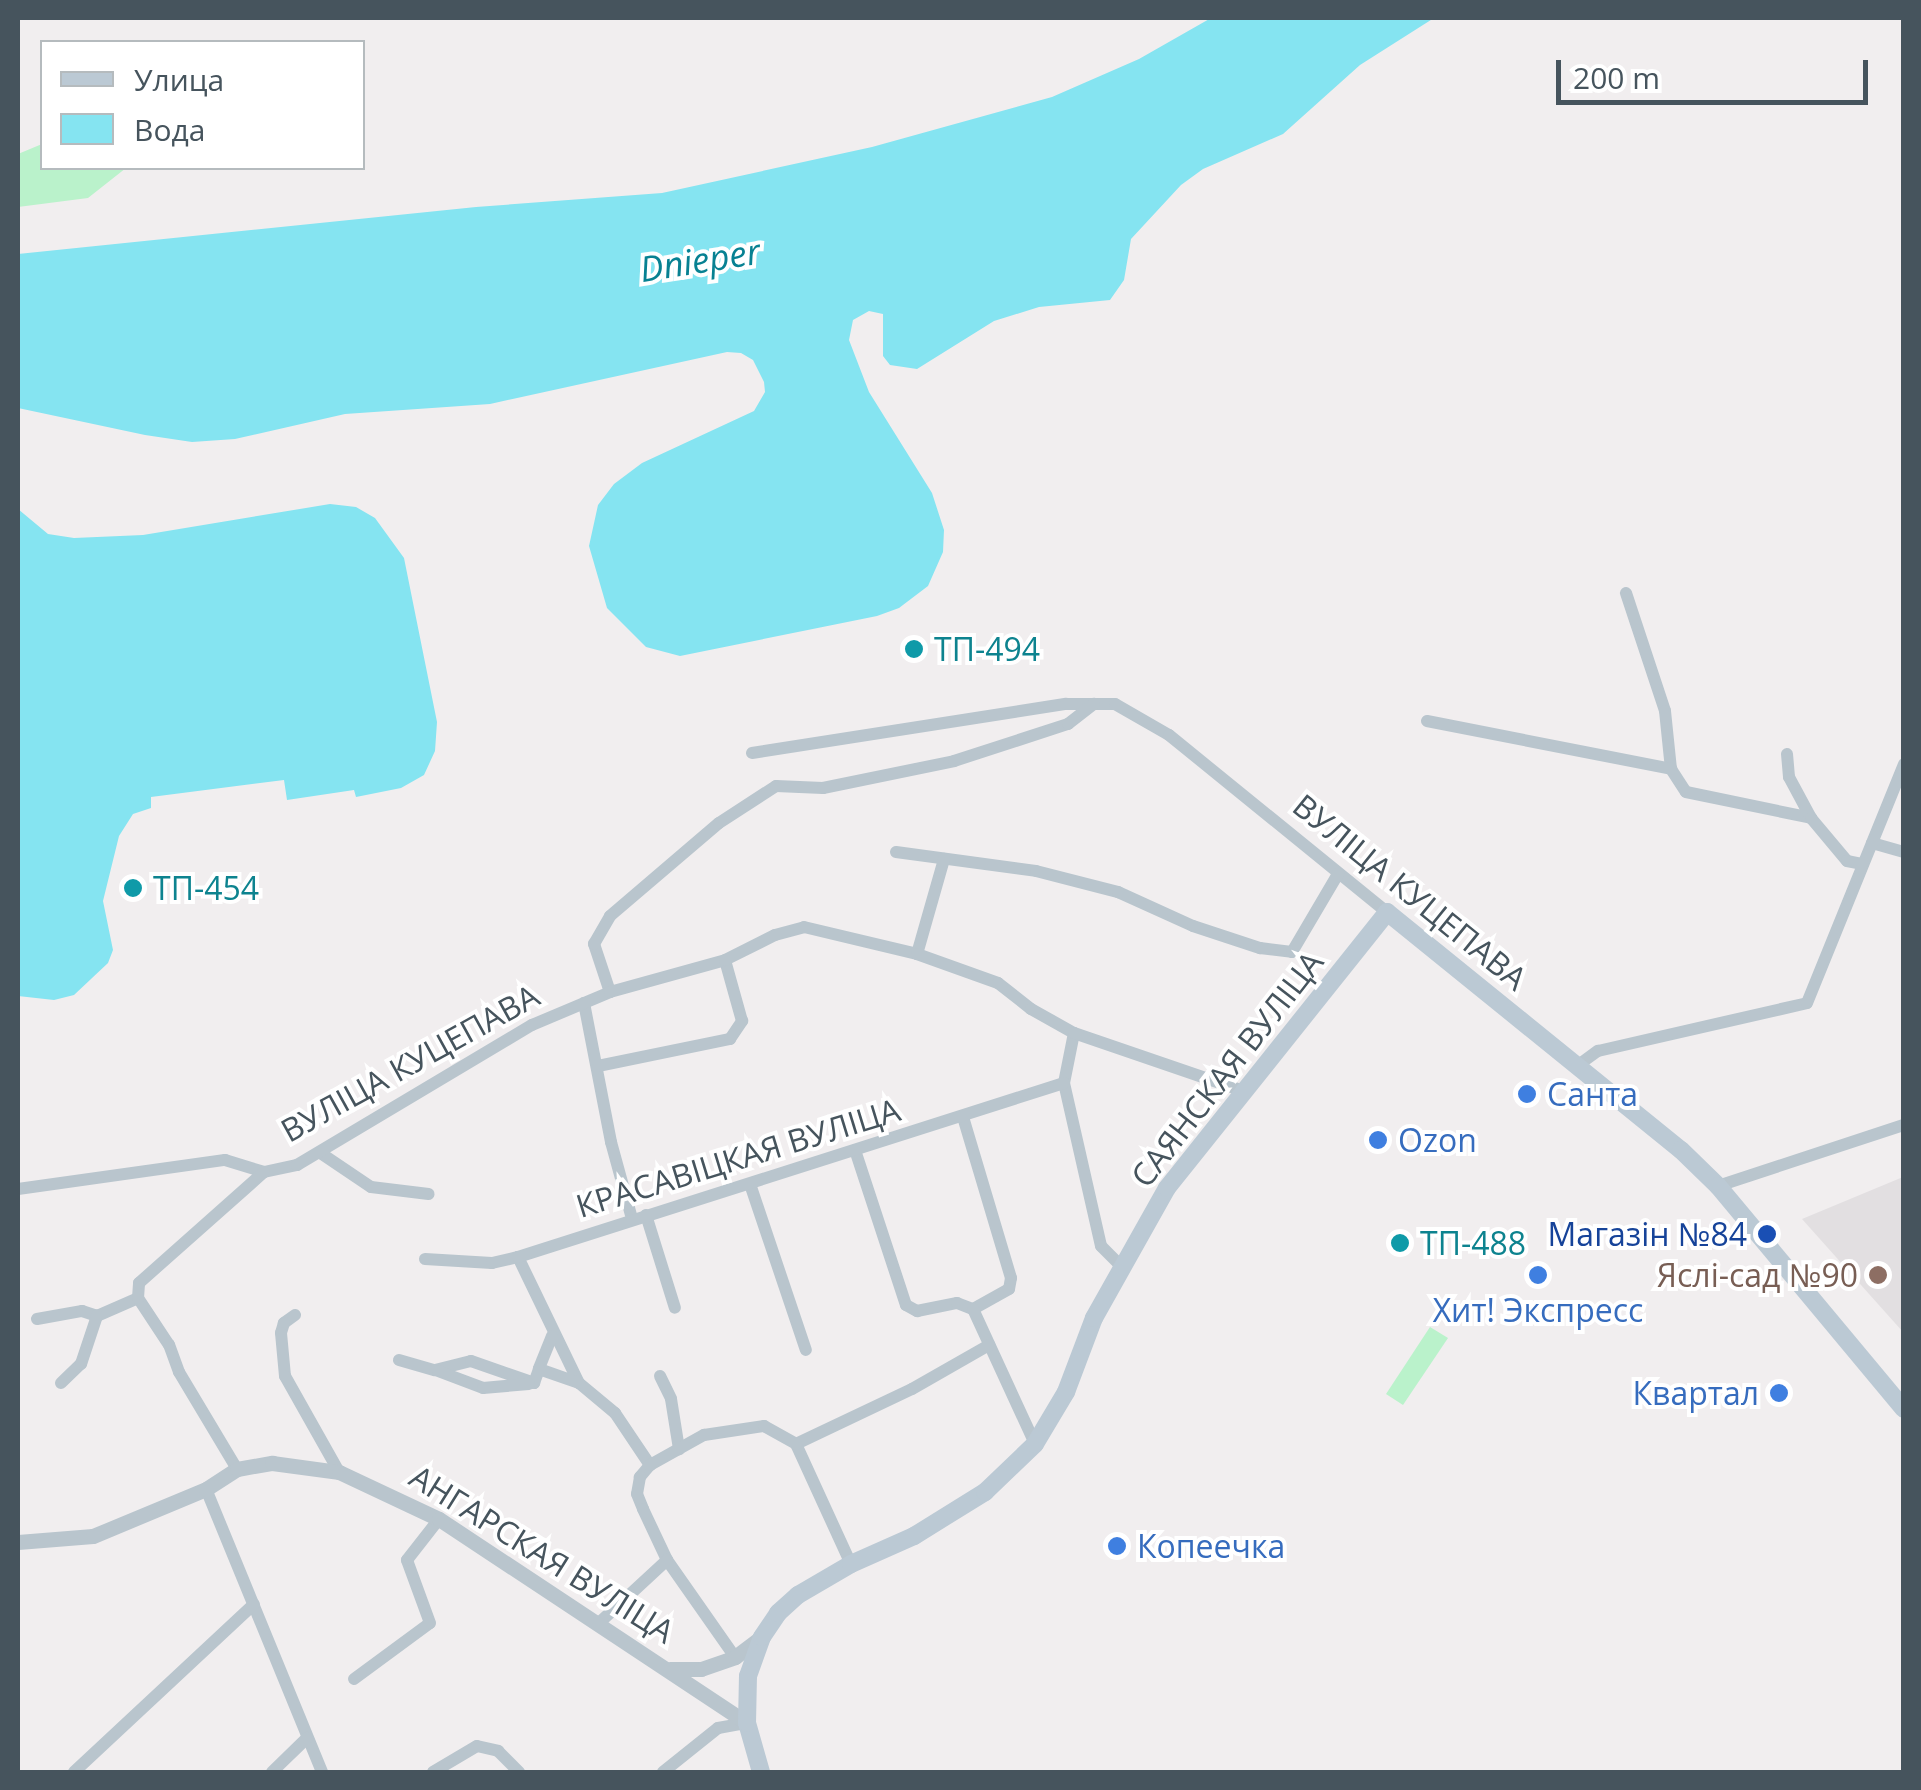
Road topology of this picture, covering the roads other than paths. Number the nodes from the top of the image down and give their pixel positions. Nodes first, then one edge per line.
1 (1626, 594) dead end
2 (1096, 703) junction
3 (1426, 721) dead end
4 (752, 752) dead end
5 (1787, 754) dead end
6 (1904, 764) edge
7 (1671, 770) junction
8 (1811, 818) junction
9 (1872, 843) junction
10 (896, 852) dead end
11 (1904, 852) edge
12 (944, 858) junction
13 (1863, 864) junction
14 (1338, 874) junction
15 (1387, 912) junction
16 (917, 954) junction
17 (725, 960) junction
18 (610, 992) junction
19 (584, 1003) junction
20 (1074, 1033) junction
21 (598, 1066) junction
22 (1577, 1066) junction
23 (1064, 1083) junction
24 (1243, 1092) junction
25 (963, 1117) junction
26 (1904, 1125) edge
27 (855, 1150) junction
28 (322, 1154) junction
29 (264, 1172) junction
30 (750, 1184) junction
31 (1718, 1186) junction
32 (18, 1189) edge
33 (429, 1194) dead end
34 (639, 1217) junction
35 (518, 1258) junction
36 (425, 1259) dead end
37 (1122, 1268) junction
38 (138, 1298) junction
39 (675, 1308) dead end
40 (973, 1309) junction
41 (296, 1315) dead end
42 (97, 1316) junction
43 (37, 1319) dead end
44 (552, 1336) junction
45 (990, 1344) junction
46 (806, 1350) dead end
47 (399, 1360) dead end
48 (540, 1369) junction
49 (436, 1370) junction
50 (660, 1376) dead end
51 (61, 1383) dead end
52 (534, 1383) junction
53 (579, 1383) junction
54 (1904, 1409) edge
55 (796, 1444) junction
56 (1035, 1444) junction
57 (678, 1449) junction
58 (650, 1465) junction
59 (237, 1469) junction
60 (339, 1472) junction
61 (206, 1489) junction
62 (439, 1519) junction
63 (18, 1542) edge
64 (667, 1560) junction
65 (851, 1564) junction
66 (254, 1604) junction
67 (599, 1622) junction
68 (762, 1637) junction
69 (735, 1657) junction
70 (670, 1669) junction
71 (354, 1679) dead end
72 (746, 1723) junction
73 (307, 1738) junction
74 (74, 1772) edge
75 (272, 1772) edge
76 (322, 1772) edge
77 (433, 1772) edge
78 (519, 1772) edge
79 (662, 1772) edge
80 (761, 1772) edge

1 - 7 street
2 - 4 street, ВУЛІЦА КУЦЕПАВА
2 - 14 street, ВУЛІЦА КУЦЕПАВА
2 - 18 street
3 - 7 street
5 - 8 street
6 - 9 street
7 - 8 street
8 - 13 street
9 - 11 street
9 - 13 street
10 - 12 street
12 - 14 street
12 - 16 street
13 - 22 street
14 - 15 street, ВУЛІЦА КУЦЕПАВА
15 - 22 main road, ВУЛІЦА КУЦЕПАВА
15 - 24 main road, САЯНСКАЯ ВУЛІЦА
16 - 17 street, ВУЛІЦА КУЦЕПАВА
16 - 20 street, ВУЛІЦА КУЦЕПАВА
17 - 18 street, ВУЛІЦА КУЦЕПАВА
17 - 21 street
18 - 19 street, ВУЛІЦА КУЦЕПАВА
19 - 21 street
19 - 28 street, ВУЛІЦА КУЦЕПАВА
20 - 23 street, САЯНСКАЯ ВУЛІЦА
20 - 24 street, ВУЛІЦА КУЦЕПАВА
21 - 34 street
22 - 31 main road, ВУЛІЦА КУЦЕПАВА
23 - 25 street, КРАСАВІЦКАЯ ВУЛІЦА
23 - 37 street, САЯНСКАЯ ВУЛІЦА
24 - 37 main road, САЯНСКАЯ ВУЛІЦА
25 - 27 street, КРАСАВІЦКАЯ ВУЛІЦА
25 - 40 street
26 - 31 street
27 - 30 street, КРАСАВІЦКАЯ ВУЛІЦА
27 - 40 street
28 - 29 street, ВУЛІЦА КУЦЕПАВА
28 - 33 street
29 - 32 street
29 - 38 street
30 - 34 street, КРАСАВІЦКАЯ ВУЛІЦА
30 - 46 street
31 - 54 main road, ВУЛІЦА КУЦЕПАВА
34 - 35 street, КРАСАВІЦКАЯ ВУЛІЦА
34 - 39 street
35 - 36 street, КРАСАВІЦКАЯ ВУЛІЦА
35 - 44 street
37 - 56 main road, САЯНСКАЯ ВУЛІЦА
38 - 42 street
38 - 59 street
40 - 45 street
41 - 60 street
42 - 43 street
42 - 51 street
44 - 48 street
44 - 53 street
45 - 55 street
45 - 56 street
47 - 49 street
48 - 52 street
48 - 53 street
49 - 52 street
49 - 52 street
50 - 57 street
53 - 58 street
55 - 57 street
55 - 65 street
56 - 65 main road, САЯНСКАЯ ВУЛІЦА
57 - 58 street
58 - 64 street
59 - 60 street, АНГАРСКАЯ ВУЛІЦА
59 - 61 street, АНГАРСКАЯ ВУЛІЦА
60 - 62 street, АНГАРСКАЯ ВУЛІЦА
61 - 63 street, АНГАРСКАЯ ВУЛІЦА
61 - 66 street
62 - 67 street, АНГАРСКАЯ ВУЛІЦА
62 - 71 street
64 - 67 street
64 - 69 street
65 - 68 main road, САЯНСКАЯ ВУЛІЦА
66 - 73 street
66 - 74 street
67 - 70 street, АНГАРСКАЯ ВУЛІЦА
68 - 69 street
68 - 72 main road, САЯНСКАЯ ВУЛІЦА
69 - 70 street
70 - 72 street, АНГАРСКАЯ ВУЛІЦА
72 - 79 street
72 - 80 main road
73 - 75 street
73 - 76 street
77 - 78 street

